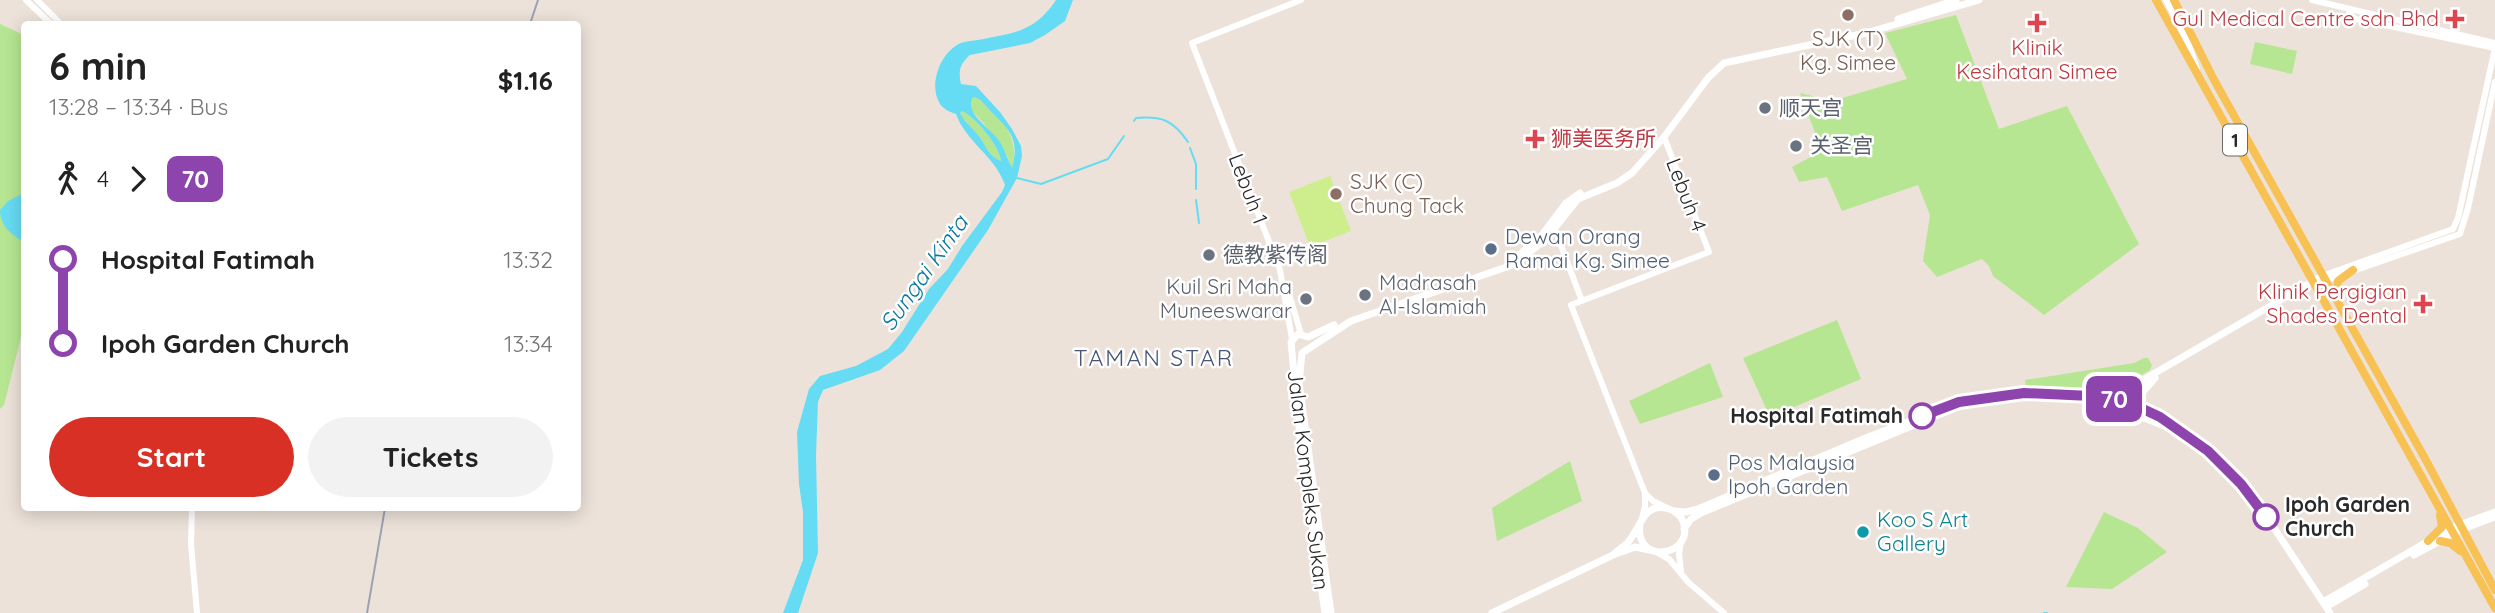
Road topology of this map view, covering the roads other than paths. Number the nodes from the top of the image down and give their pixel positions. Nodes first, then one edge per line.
1 (26, 0) edge
2 (37, 0) edge
3 (1301, 0) edge
4 (1959, 0) edge
5 (1970, 0) edge
6 (1979, 0) edge
7 (2156, 0) edge
8 (2166, 0) edge
9 (2174, 0) edge
10 (2313, 3) edge
11 (2350, 9) junction
12 (48, 21) edge
13 (58, 21) edge
14 (2495, 47) edge
15 (2198, 74) junction
16 (2495, 82) edge
17 (1664, 137) junction
18 (2468, 168) junction
19 (2468, 208) junction
20 (1553, 225) junction
21 (1280, 270) junction
22 (2353, 270) junction
23 (2319, 281) junction
24 (1582, 301) junction
25 (2336, 301) junction
26 (1304, 335) junction
27 (1292, 343) junction
28 (1310, 347) junction
29 (1302, 353) junction
30 (2155, 378) junction
31 (2076, 396) junction
32 (2090, 401) junction
33 (1967, 402) junction
34 (2130, 404) junction
35 (2150, 412) junction
36 (2162, 426) junction
37 (2178, 431) junction
38 (1645, 493) junction
39 (2435, 500) junction
40 (1671, 510) junction
41 (192, 511) edge
42 (2495, 514) edge
43 (1641, 521) junction
44 (1684, 529) junction
45 (2457, 529) junction
46 (1681, 541) junction
47 (2428, 541) junction
48 (2440, 541) junction
49 (1655, 552) junction
50 (1613, 555) junction
51 (2469, 561) junction
52 (1682, 573) junction
53 (2495, 590) edge
54 (2326, 607) edge
55 (2495, 608) edge
56 (197, 613) edge
57 (1325, 613) edge
58 (1331, 613) edge
59 (1492, 613) edge
60 (1724, 613) edge

1 - 12 street
2 - 13 street
3 - 21 street, Lebuh 1
4 - 5 main road, Jalan Kompleks Sukan
4 - 20 main road, Jalan Kompleks Sukan
6 - 17 main road, Jalan Kompleks Sukan
7 - 15 main road, 1
8 - 15 street
9 - 23 main road, 1
10 - 11 street
11 - 14 street
11 - 14 street
14 - 18 street
15 - 23 main road, 1
16 - 19 street
17 - 20 main road, Jalan Kompleks Sukan
17 - 24 street, Lebuh 4
18 - 19 street
18 - 23 street
19 - 22 street
20 - 24 street
20 - 26 main road, Jalan Kompleks Sukan
20 - 28 main road, Jalan Kompleks Sukan
21 - 26 street
21 - 27 street, Lebuh 1
22 - 23 street
22 - 25 main road
23 - 25 main road, 1
23 - 30 main road
23 - 34 main road
23 - 39 main road, 1
24 - 38 street
25 - 45 main road, 1
26 - 27 main road, Jalan Kompleks Sukan
26 - 28 main road, Jalan Kompleks Sukan
27 - 29 main road, Jalan Kompleks Sukan
27 - 57 main road, Jalan Kompleks Sukan
28 - 29 main road, Jalan Kompleks Sukan
29 - 58 main road, Jalan Kompleks Sukan
30 - 34 main road
30 - 35 main road
31 - 32 main road
31 - 33 main road
31 - 34 main road
32 - 34 main road
32 - 36 main road
33 - 40 main road
33 - 44 main road
34 - 35 main road
34 - 36 main road
35 - 37 main road
36 - 37 main road
37 - 54 main road
38 - 40 street
38 - 43 street
39 - 45 main road, 1
39 - 47 main road
40 - 43 main road
40 - 44 main road
41 - 56 street
42 - 45 main road
43 - 49 main road
43 - 50 main road
44 - 46 main road
45 - 47 main road
45 - 48 main road
45 - 51 main road, 1
45 - 53 main road, 1
46 - 49 main road
46 - 52 street
47 - 54 main road
48 - 51 main road
48 - 54 main road
49 - 50 main road
49 - 52 street
50 - 59 main road
51 - 55 main road, 1
52 - 60 street

